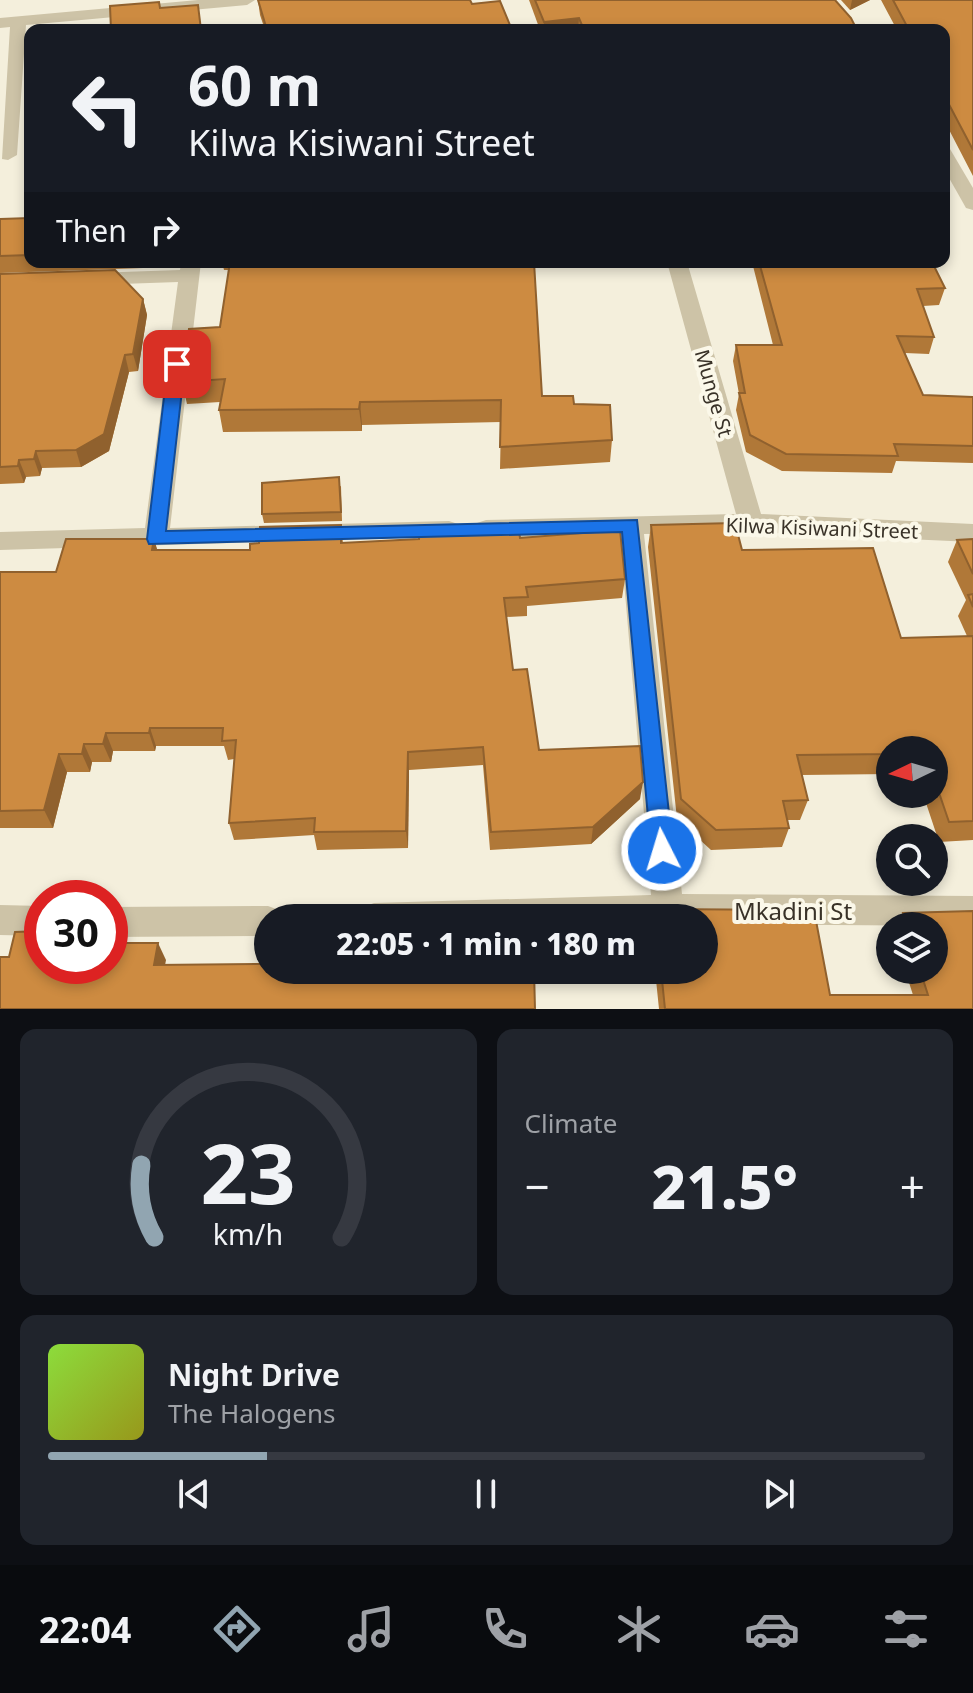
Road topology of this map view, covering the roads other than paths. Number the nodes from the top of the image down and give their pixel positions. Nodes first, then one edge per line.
1 (247, 0) edge
2 (9, 23) edge
3 (24, 153) edge
4 (4, 155) edge
5 (950, 164) edge
6 (973, 204) edge
7 (679, 268) edge
8 (189, 269) edge
9 (78, 280) edge
10 (751, 523) junction
11 (631, 525) junction
12 (973, 533) edge
13 (156, 539) junction
14 (0, 541) edge
15 (668, 904) edge
16 (718, 909) edge
17 (973, 911) edge
18 (0, 920) edge
19 (24, 921) edge
20 (254, 921) edge
21 (128, 922) edge

1 - 2 street
2 - 4 street
3 - 4 street
5 - 6 street
7 - 10 street, Munge St
8 - 9 street
8 - 13 street
10 - 11 street, Kilwa Kisiwani Street
10 - 12 street, Kilwa Kisiwani Street
11 - 13 street, Kilwa Kisiwani Street
11 - 15 street
13 - 14 street, Kilwa Kisiwani Street
16 - 17 street, Mkadini St
18 - 19 street
20 - 21 street

